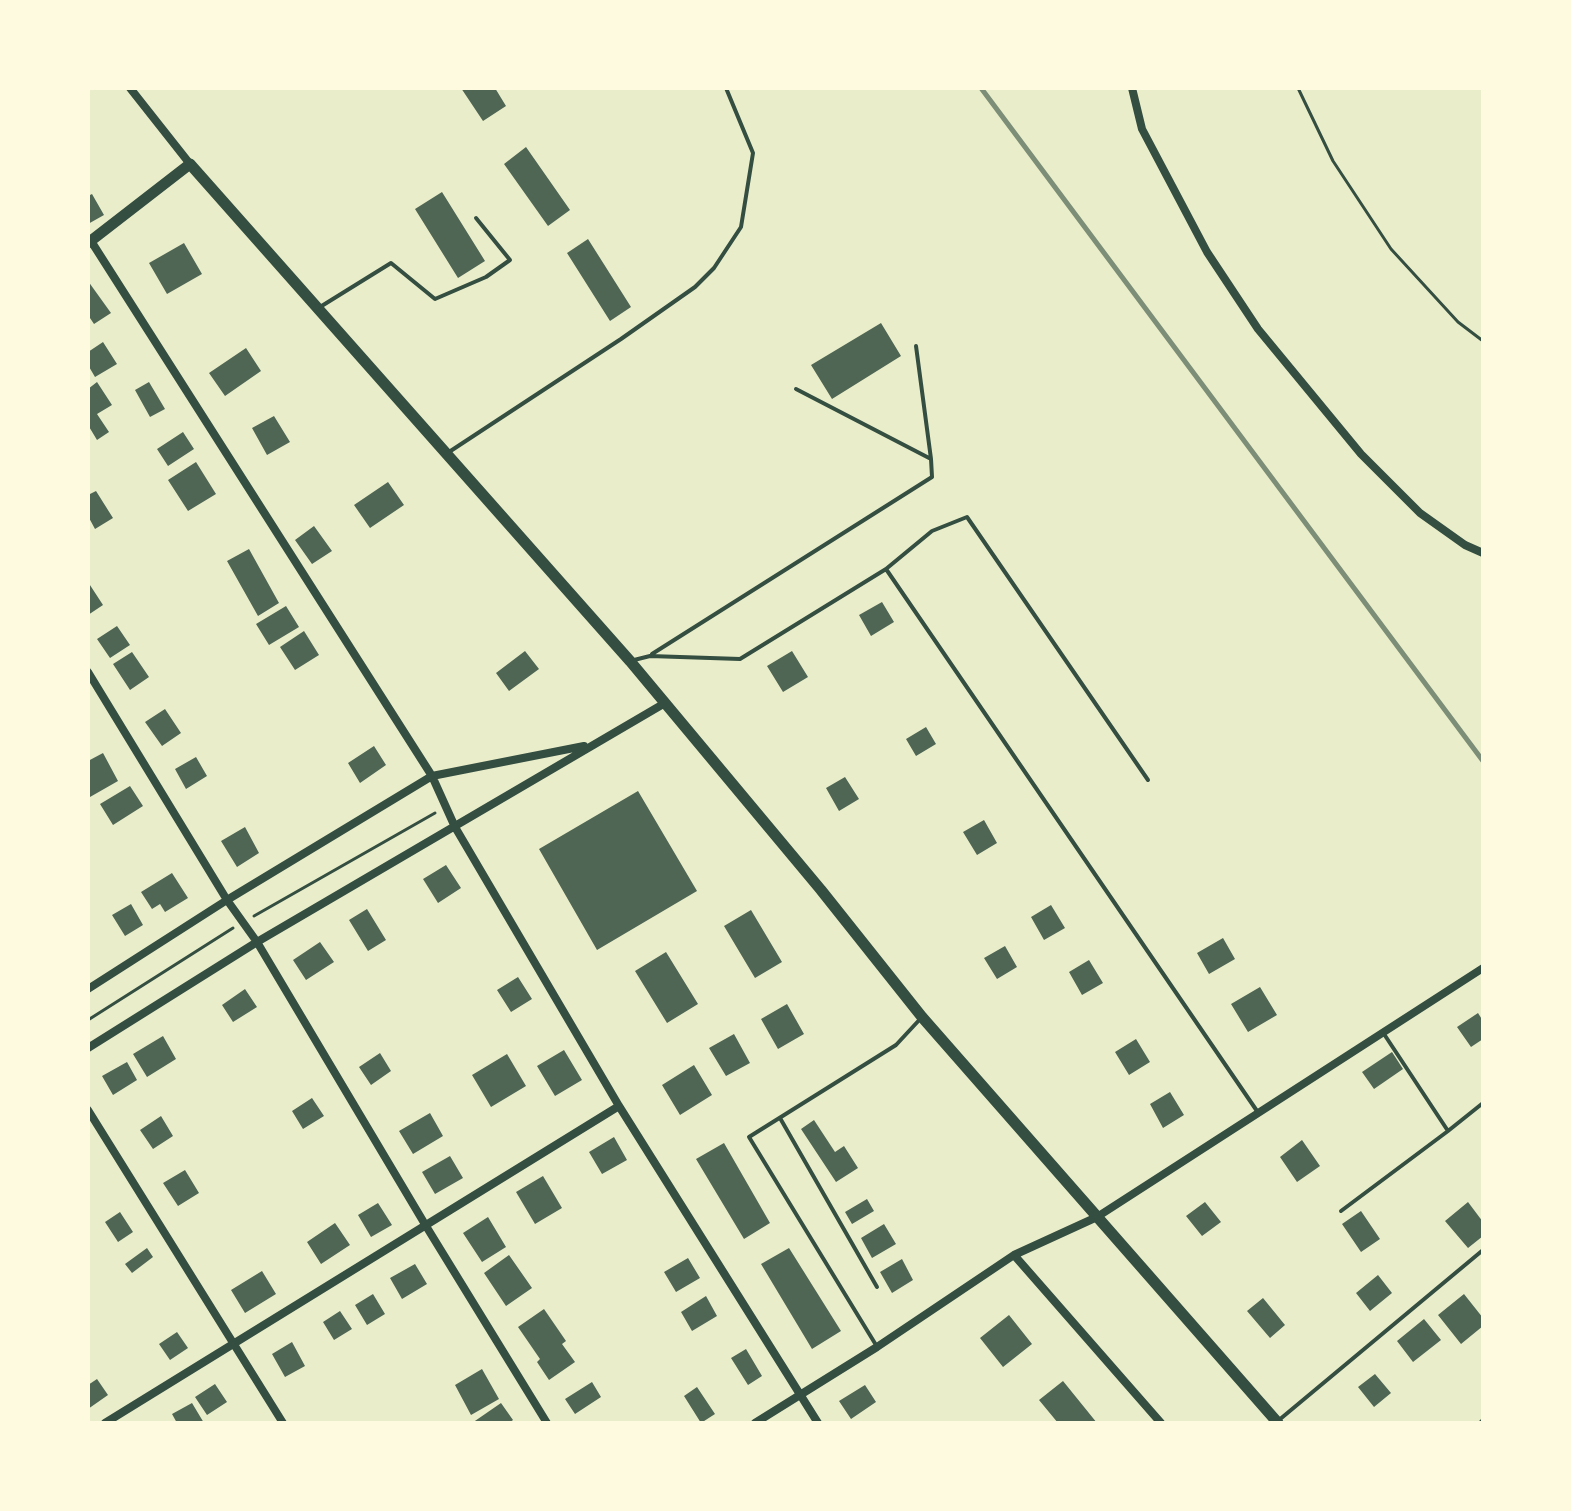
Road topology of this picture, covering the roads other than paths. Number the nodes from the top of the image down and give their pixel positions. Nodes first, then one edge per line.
1 (130, 88) edge
2 (726, 88) edge
3 (1132, 88) edge
4 (190, 164) junction
5 (476, 218) dead end
6 (90, 242) edge
7 (318, 308) junction
8 (916, 346) dead end
9 (796, 389) dead end
10 (447, 454) junction
11 (931, 459) junction
12 (1483, 553) edge
13 (886, 569) junction
14 (650, 656) junction
15 (630, 661) junction
16 (88, 672) edge
17 (665, 703) junction
18 (591, 745) junction
19 (432, 776) junction
20 (1148, 780) dead end
21 (455, 827) junction
22 (227, 900) junction
23 (257, 942) junction
24 (1483, 968) edge
25 (88, 989) edge
26 (922, 1017) junction
27 (1383, 1032) junction
28 (88, 1048) edge
29 (1483, 1103) edge
30 (619, 1106) junction
31 (88, 1110) edge
32 (1258, 1113) junction
33 (780, 1118) junction
34 (1448, 1131) junction
35 (1341, 1211) dead end
36 (1097, 1217) junction
37 (426, 1226) junction
38 (1483, 1250) edge
39 (1014, 1255) junction
40 (877, 1287) dead end
41 (233, 1344) junction
42 (877, 1347) junction
43 (800, 1395) junction
44 (1278, 1422) edge
45 (105, 1423) edge
46 (283, 1423) edge
47 (547, 1423) edge
48 (755, 1423) edge
49 (818, 1423) edge
50 (1161, 1423) edge

1 - 4 street
2 - 10 lane
3 - 12 street
4 - 6 street
4 - 7 street
5 - 7 lane
6 - 19 street
7 - 10 street
8 - 11 lane
9 - 11 lane
10 - 15 street
11 - 14 lane
13 - 14 lane
13 - 20 lane
13 - 32 lane
14 - 15 lane
15 - 17 street
16 - 22 street
17 - 18 street
17 - 26 street
18 - 19 street
18 - 21 street
19 - 21 street
19 - 22 street
21 - 23 street
21 - 30 street
22 - 23 street
22 - 25 street
23 - 28 street
23 - 37 street
24 - 27 street
26 - 33 lane
26 - 36 street
27 - 32 street
27 - 34 lane
29 - 34 lane
30 - 37 street
30 - 43 street
31 - 41 street
32 - 36 street
33 - 40 lane
33 - 42 lane
34 - 35 lane
36 - 39 street
36 - 44 street
37 - 41 street
37 - 47 street
38 - 44 lane
39 - 42 street
39 - 50 street
41 - 45 street
41 - 46 street
42 - 43 street
43 - 48 street
43 - 49 street

